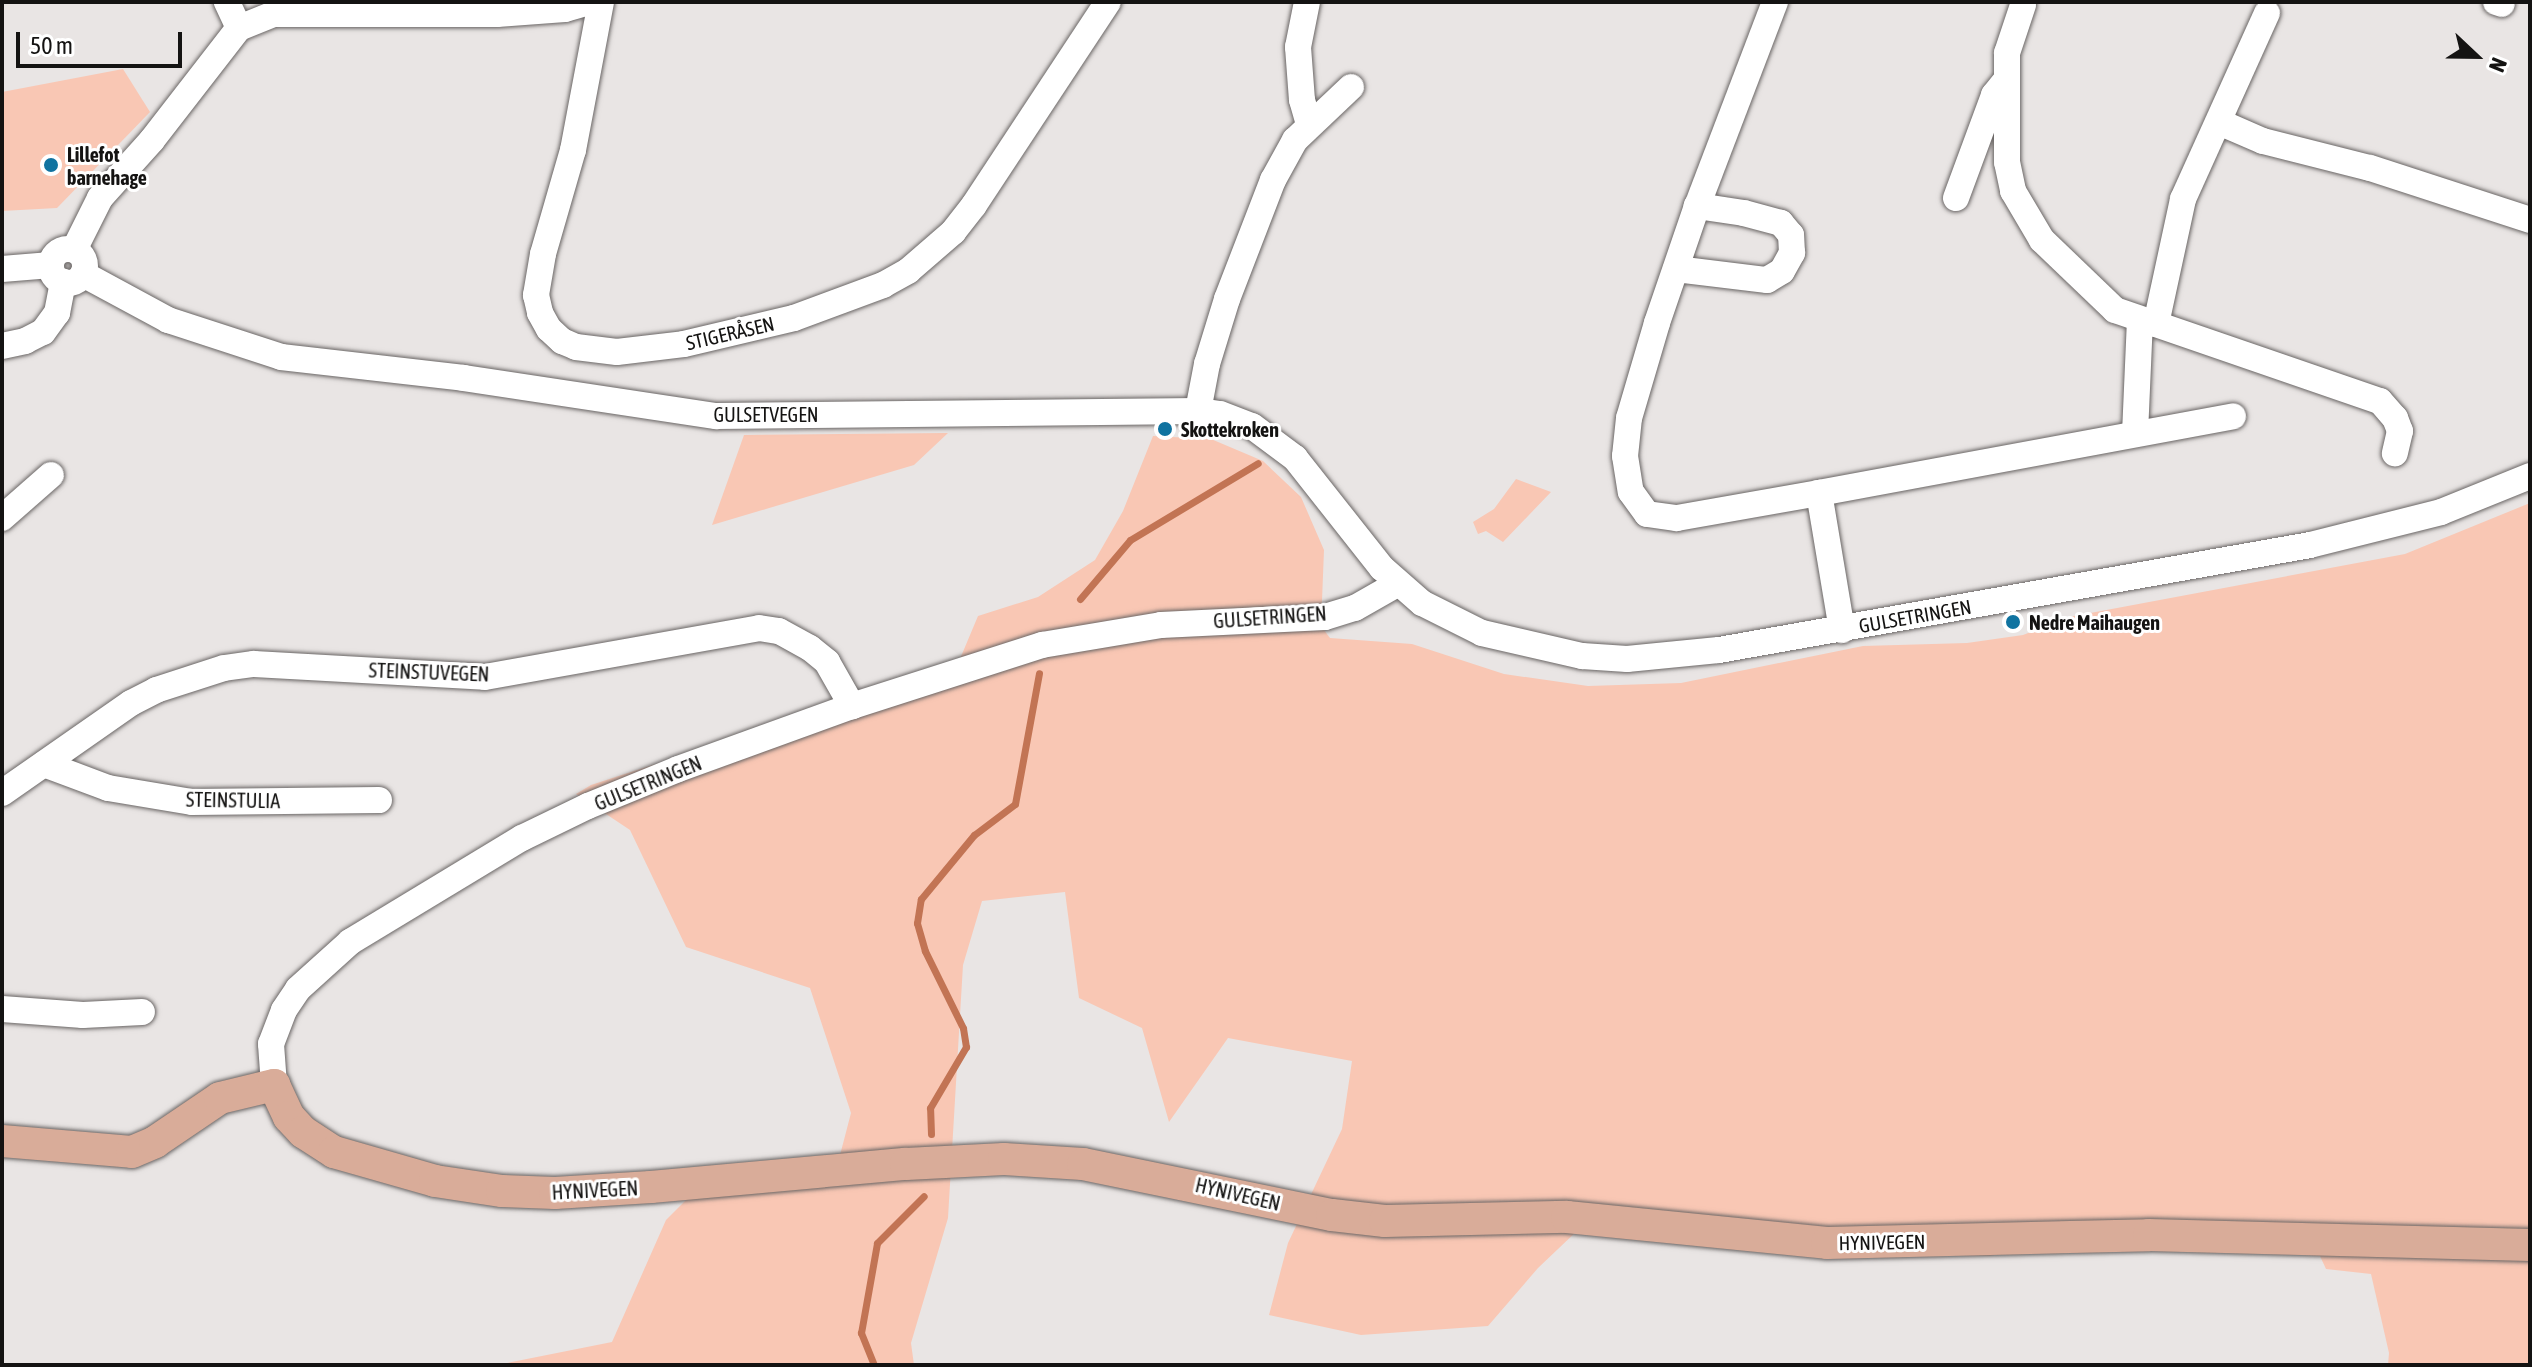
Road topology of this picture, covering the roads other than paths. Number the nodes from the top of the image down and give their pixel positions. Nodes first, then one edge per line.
1 (227, 2) edge
2 (590, 2) edge
3 (601, 2) edge
4 (1108, 2) edge
5 (1307, 2) edge
6 (1775, 2) edge
7 (2023, 5) dead end
8 (2267, 13) dead end
9 (239, 28) junction
10 (2006, 80) junction
11 (1351, 87) dead end
12 (2219, 122) junction
13 (1309, 124) junction
14 (1956, 198) dead end
15 (1697, 206) junction
16 (2530, 220) edge
17 (68, 268) junction
18 (2, 269) edge
19 (1676, 269) junction
20 (2148, 322) junction
21 (2, 346) edge
22 (1198, 411) junction
23 (2233, 416) dead end
24 (2135, 434) junction
25 (2395, 453) dead end
26 (51, 475) dead end
27 (2530, 476) edge
28 (1819, 493) junction
29 (2, 518) edge
30 (1397, 584) junction
31 (1842, 630) junction
32 (852, 706) junction
33 (44, 764) junction
34 (2, 793) edge
35 (379, 800) dead end
36 (2, 1009) edge
37 (142, 1012) dead end
38 (274, 1085) junction
39 (2, 1141) edge
40 (2530, 1245) edge

1 - 9 street
2 - 9 street
3 - 4 street, STIGERÅSEN
5 - 13 street
6 - 15 street
7 - 10 street
8 - 12 street
9 - 17 street
10 - 14 street
10 - 20 street
11 - 13 street
12 - 16 street
12 - 20 street
13 - 22 street
15 - 19 street
15 - 19 street
17 - 18 street
17 - 21 street
17 - 22 street, GULSETVEGEN
19 - 28 street
20 - 24 street
20 - 25 street
22 - 30 street, GULSETVEGEN
23 - 24 street
24 - 28 street
26 - 29 street
27 - 31 street, GULSETRINGEN
28 - 31 street
30 - 31 street, GULSETRINGEN
30 - 32 street, GULSETRINGEN
32 - 33 street, STEINSTUVEGEN
32 - 38 street, GULSETRINGEN
33 - 34 street, STEINSTUVEGEN
33 - 35 street, STEINSTULIA
36 - 37 street
38 - 39 main road
38 - 40 main road, HYNIVEGEN

